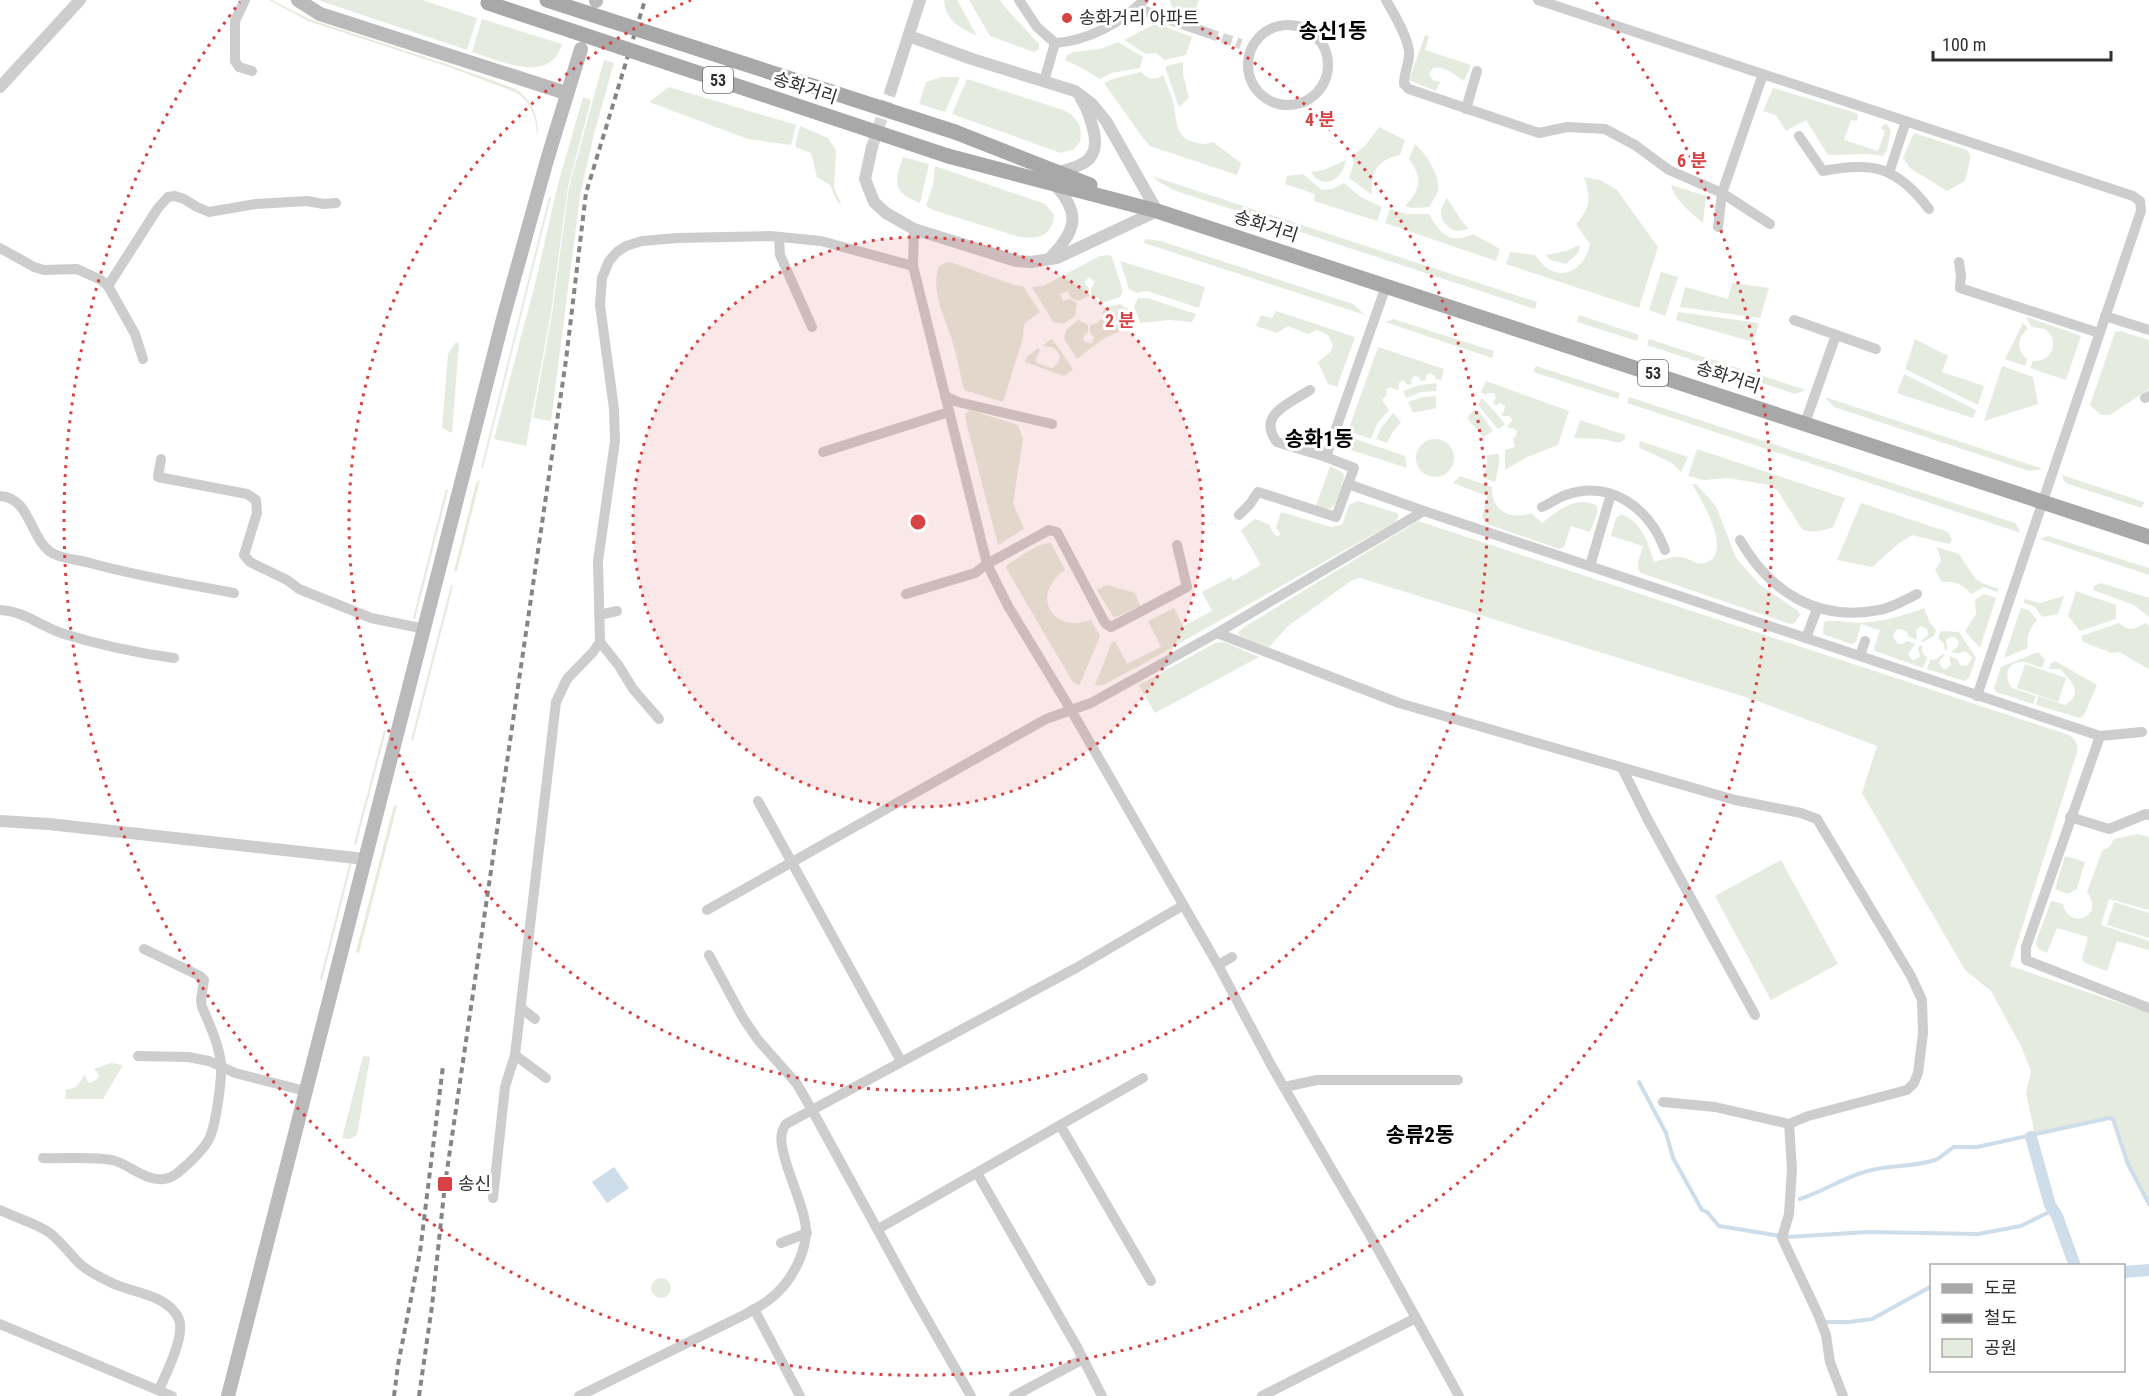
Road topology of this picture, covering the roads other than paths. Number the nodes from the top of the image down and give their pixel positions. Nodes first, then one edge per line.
1 (80, 0) edge
2 (245, 0) edge
3 (297, 0) edge
4 (547, 0) edge
5 (920, 0) edge
6 (1019, 0) edge
7 (1386, 0) edge
8 (1538, 0) edge
9 (484, 2) edge
10 (1140, 4) edge
11 (1208, 33) tunnel mouth
12 (909, 36) junction
13 (1055, 43) junction
14 (1240, 44) tunnel mouth
15 (1252, 48) junction
16 (581, 49) dead end
17 (1477, 70) dead end
18 (252, 71) dead end
19 (1763, 74) junction
20 (1044, 81) junction
21 (0, 87) edge
22 (891, 90) tunnel mouth
23 (1075, 91) junction
24 (566, 93) junction
25 (1466, 109) junction
26 (1906, 121) junction
27 (1799, 136) dead end
28 (872, 147) tunnel mouth
29 (1889, 173) junction
30 (1056, 178) junction
31 (1722, 193) junction
32 (336, 203) dead end
33 (1929, 209) dead end
34 (1157, 211) junction
35 (1770, 224) dead end
36 (1719, 227) dead end
37 (914, 229) junction
38 (779, 237) junction
39 (0, 248) edge
40 (1048, 260) junction
41 (1959, 262) dead end
42 (913, 266) junction
43 (108, 286) junction
44 (1386, 286) junction
45 (2105, 316) junction
46 (1794, 320) dead end
47 (812, 327) dead end
48 (2149, 330) edge
49 (2099, 333) junction
50 (1836, 335) junction
51 (1876, 349) dead end
52 (143, 359) dead end
53 (1310, 390) dead end
54 (945, 396) junction
55 (949, 412) junction
56 (1805, 423) junction
57 (1052, 424) dead end
58 (823, 452) dead end
59 (1326, 457) junction
60 (161, 459) dead end
61 (1348, 484) junction
62 (1611, 494) junction
63 (0, 496) edge
64 (2042, 501) junction
65 (1542, 507) dead end
66 (1424, 512) junction
67 (1239, 515) dead end
68 (2149, 537) edge
69 (1740, 540) dead end
70 (1177, 545) dead end
71 (1665, 550) dead end
72 (987, 564) junction
73 (1590, 566) junction
74 (234, 593) dead end
75 (906, 594) dead end
76 (1917, 594) dead end
77 (1817, 609) junction
78 (0, 610) edge
79 (617, 611) dead end
80 (599, 615) junction
81 (425, 629) junction
82 (1217, 633) junction
83 (1806, 638) junction
84 (1865, 641) dead end
85 (600, 642) junction
86 (1860, 656) junction
87 (174, 658) dead end
88 (1977, 696) junction
89 (1071, 710) junction
90 (659, 719) dead end
91 (2142, 732) dead end
92 (2100, 736) junction
93 (1622, 768) junction
94 (759, 801) dead end
95 (2149, 815) edge
96 (2070, 817) junction
97 (0, 822) edge
98 (365, 859) junction
99 (791, 863) junction
100 (1182, 906) junction
101 (707, 910) dead end
102 (144, 949) dead end
103 (709, 955) dead end
104 (1232, 957) dead end
105 (1218, 965) junction
106 (520, 1008) junction
107 (2149, 1008) edge
108 (1755, 1015) dead end
109 (535, 1019) dead end
110 (515, 1055) junction
111 (138, 1056) dead end
112 (901, 1061) junction
113 (221, 1066) junction
114 (546, 1078) dead end
115 (1143, 1078) dead end
116 (1458, 1080) dead end
117 (1284, 1087) junction
118 (305, 1091) junction
119 (1663, 1102) dead end
120 (812, 1110) junction
121 (1789, 1124) junction
122 (1060, 1125) junction
123 (42, 1158) dead end
124 (977, 1173) junction
125 (493, 1198) dead end
126 (0, 1210) edge
127 (878, 1229) junction
128 (807, 1233) junction
129 (781, 1243) dead end
130 (1151, 1281) dead end
131 (754, 1308) junction
132 (1416, 1318) junction
133 (0, 1324) edge
134 (1083, 1359) junction
135 (159, 1390) junction
136 (172, 1396) edge
137 (228, 1396) edge
138 (579, 1396) edge
139 (800, 1396) edge
140 (971, 1396) edge
141 (1014, 1396) edge
142 (1102, 1396) edge
143 (1262, 1396) edge
144 (1459, 1396) edge
145 (1843, 1396) edge

1 - 21 street
2 - 18 street
3 - 24 main road
4 - 30 main road, 송화거리 / 53, bridge
5 - 12 street
6 - 13 street
7 - 25 street
8 - 19 street
9 - 30 main road, 송화거리 / 53, bridge
10 - 11 street
10 - 13 street
12 - 20 street
12 - 22 street
13 - 20 street
14 - 15 street
15 - 15 street
16 - 24 main road
17 - 25 street
19 - 26 street
19 - 31 street
20 - 23 street
23 - 30 street
23 - 34 street
24 - 81 main road
25 - 31 street
26 - 29 street
26 - 45 street
27 - 29 street
28 - 37 street
29 - 33 street
30 - 34 main road, 송화거리 / 53
30 - 40 street
31 - 35 street
31 - 36 street
32 - 43 street
34 - 40 street
34 - 44 main road, 송화거리 / 53
37 - 40 street
37 - 42 street
38 - 42 street
38 - 47 street
38 - 80 street
39 - 43 street
41 - 49 street
42 - 54 street
43 - 52 street
44 - 56 main road, 송화거리 / 53
44 - 59 street
45 - 48 street
45 - 49 street
46 - 50 street
49 - 64 street
50 - 51 street
50 - 56 street
53 - 59 street
54 - 55 street
54 - 57 street
55 - 58 street
55 - 72 street
56 - 64 main road, 송화거리 / 53
59 - 61 street
60 - 81 street
61 - 66 street
61 - 67 street
62 - 65 street
62 - 71 street
62 - 73 street
63 - 74 street
64 - 68 main road, 송화거리 / 53
64 - 88 street
66 - 73 street
66 - 82 street
69 - 77 street
70 - 72 street
72 - 75 street
72 - 89 street
73 - 83 street
76 - 77 street
77 - 83 street
78 - 87 street
79 - 80 street
80 - 85 street
81 - 98 main road
82 - 89 street
82 - 93 street
83 - 86 street
84 - 86 street
85 - 90 street
85 - 106 street
86 - 88 street
88 - 92 street
89 - 99 street
89 - 100 street
91 - 92 street
92 - 96 street
93 - 108 street
93 - 121 street
94 - 99 street
95 - 96 street
96 - 107 street
97 - 98 street
98 - 118 main road
99 - 101 street
99 - 112 street
100 - 105 street
100 - 112 street
102 - 113 street
103 - 120 street
104 - 105 street
105 - 117 street
106 - 109 street
106 - 110 street
110 - 114 street
110 - 125 street
111 - 113 street
112 - 120 street
113 - 118 street
113 - 123 street
115 - 122 street
116 - 117 street
117 - 132 street
118 - 137 main road
119 - 121 street
120 - 127 street
120 - 128 street
121 - 145 street
122 - 124 street
122 - 130 street
124 - 127 street
124 - 134 street
126 - 135 street
127 - 140 street
128 - 129 street
128 - 131 street
131 - 138 street
131 - 139 street
132 - 143 street
132 - 144 street
133 - 135 street
134 - 141 street
134 - 142 street
135 - 136 street

